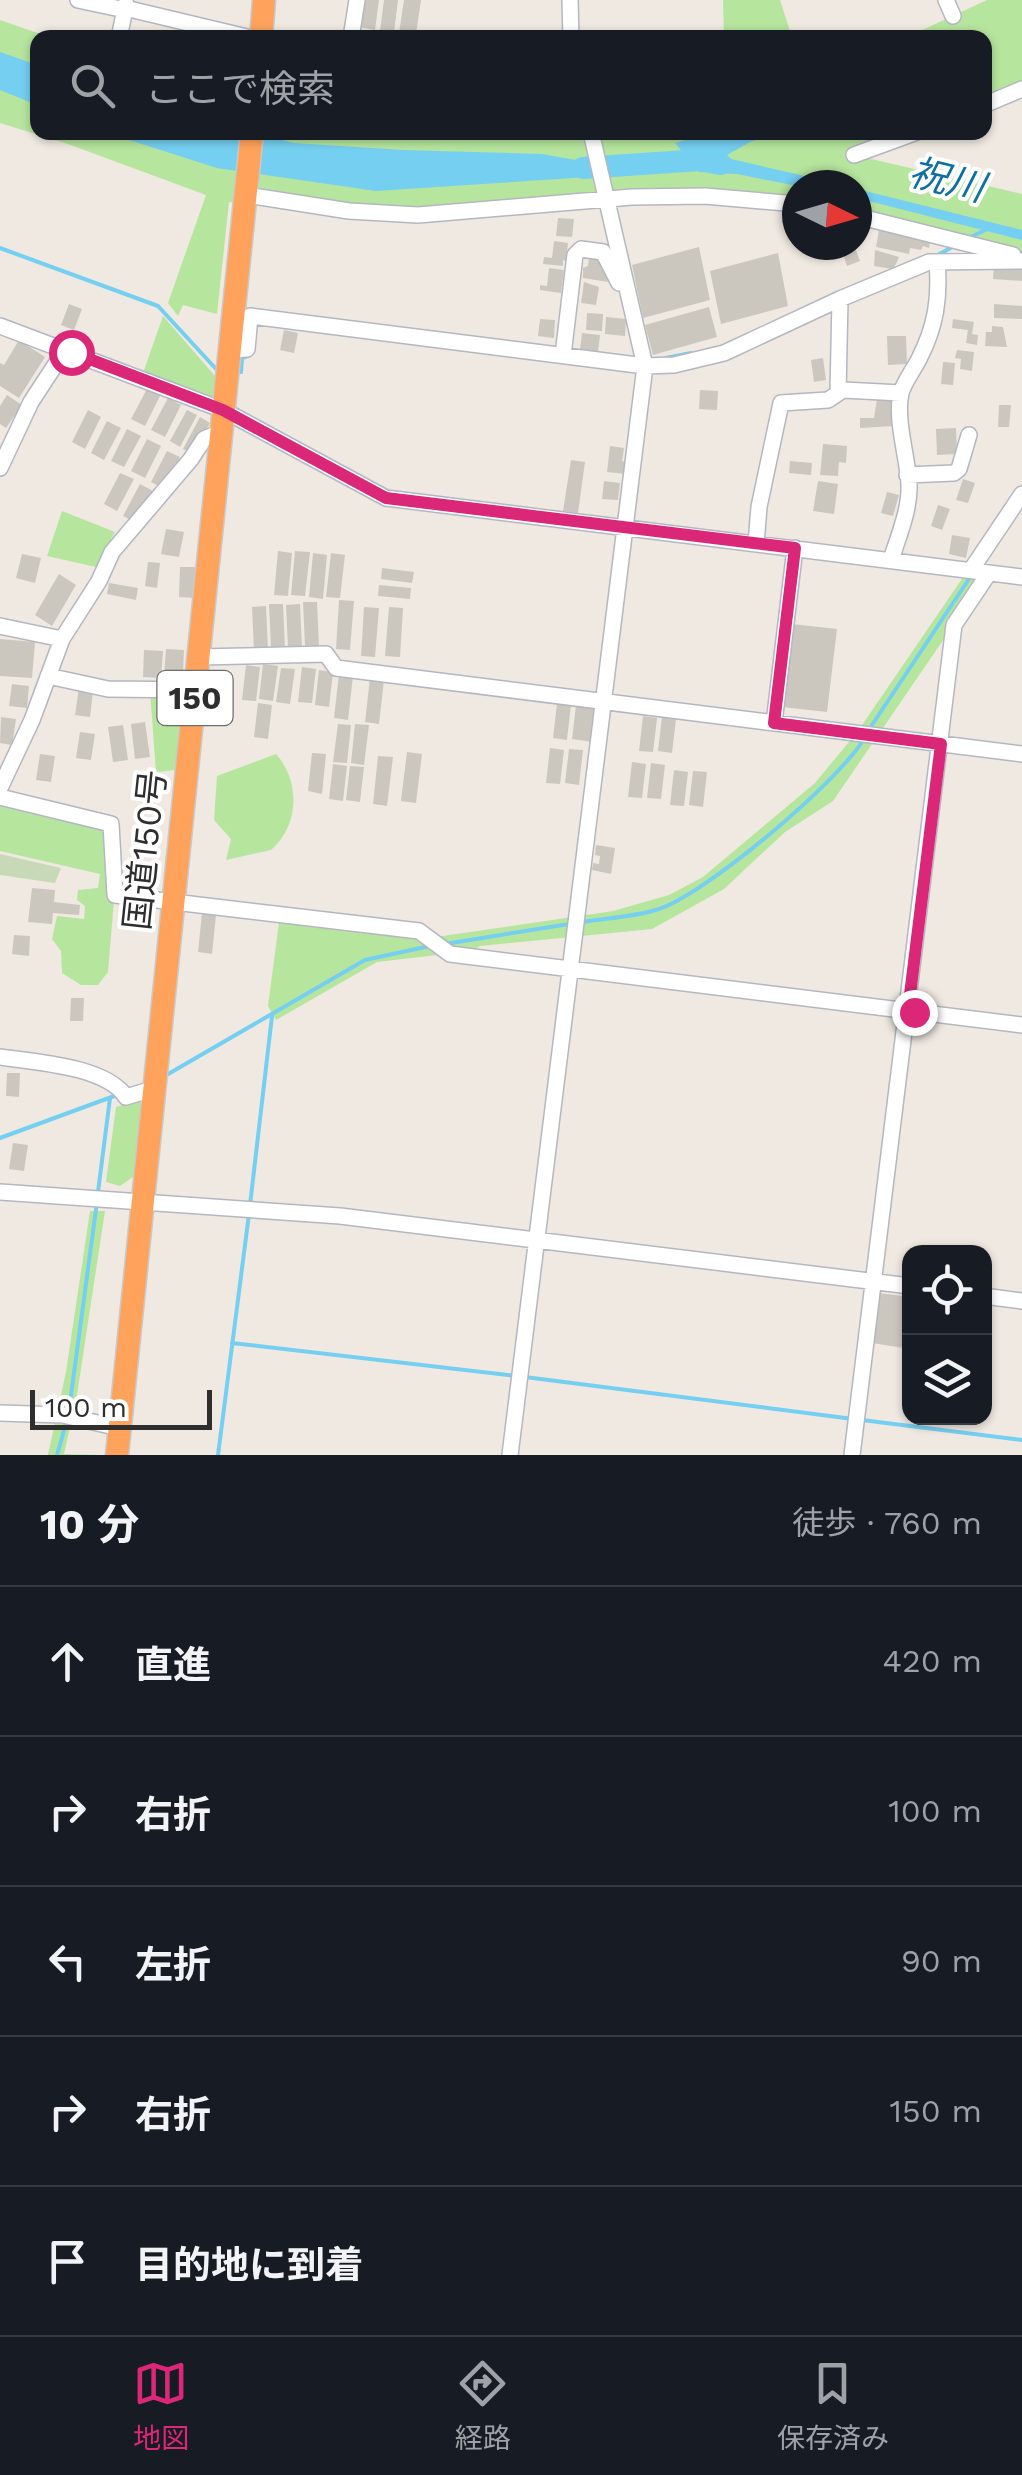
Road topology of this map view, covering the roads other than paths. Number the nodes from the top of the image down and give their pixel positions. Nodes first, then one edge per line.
1 (78, 0) edge
2 (264, 0) edge
3 (356, 0) edge
4 (570, 0) edge
5 (946, 0) edge
6 (128, 7) edge
7 (954, 16) dead end
8 (219, 30) edge
9 (262, 30) edge
10 (352, 30) edge
11 (572, 30) edge
12 (1022, 89) edge
13 (992, 102) edge
14 (251, 140) edge
15 (593, 140) edge
16 (895, 140) edge
17 (854, 155) dead end
18 (246, 195) junction
19 (604, 198) junction
20 (782, 203) edge
21 (872, 220) edge
22 (1022, 259) edge
23 (936, 262) junction
24 (840, 299) junction
25 (632, 308) junction
26 (0, 326) edge
27 (65, 350) junction
28 (230, 350) junction
29 (564, 352) junction
30 (644, 362) junction
31 (838, 393) junction
32 (901, 393) junction
33 (222, 421) junction
34 (968, 434) dead end
35 (0, 468) edge
36 (907, 475) junction
37 (1022, 494) edge
38 (626, 528) junction
39 (756, 544) junction
40 (795, 548) junction
41 (891, 560) junction
42 (971, 570) junction
43 (990, 573) junction
44 (1022, 577) edge
45 (0, 626) edge
46 (62, 639) junction
47 (199, 657) junction
48 (48, 676) junction
49 (196, 690) junction
50 (603, 701) junction
51 (774, 723) junction
52 (941, 744) junction
53 (1022, 754) edge
54 (5, 767) edge
55 (0, 788) edge
56 (0, 797) edge
57 (175, 902) junction
58 (570, 968) junction
59 (908, 1011) junction
60 (1022, 1025) edge
61 (0, 1057) edge
62 (156, 1088) junction
63 (0, 1192) edge
64 (143, 1201) junction
65 (536, 1240) junction
66 (874, 1281) junction
67 (902, 1285) edge
68 (992, 1297) edge
69 (1022, 1300) edge
70 (0, 1413) edge
71 (120, 1428) junction
72 (116, 1455) edge
73 (510, 1455) edge
74 (852, 1455) edge

1 - 6 street
2 - 9 highway
3 - 10 street
4 - 11 street
5 - 7 street
6 - 8 street
12 - 13 street
14 - 18 highway, 国道150号 / 150
15 - 19 street
16 - 17 street
18 - 19 street
18 - 28 highway, 国道150号 / 150
19 - 20 street
19 - 25 street
21 - 22 street
22 - 23 street
23 - 24 street
23 - 32 street
24 - 30 street
24 - 31 street
25 - 29 street
25 - 30 street
26 - 27 street
27 - 33 street
27 - 35 street
28 - 29 street
28 - 33 highway, 国道150号 / 150
29 - 30 street
30 - 38 street
31 - 32 street
31 - 39 street
32 - 36 street
33 - 38 street
33 - 46 street
33 - 47 highway, 国道150号 / 150
34 - 36 street
36 - 41 street
37 - 42 street
38 - 39 street
38 - 50 street
39 - 40 street
40 - 41 street
40 - 51 street
41 - 42 street
42 - 43 street
43 - 44 street
43 - 52 street
45 - 46 street
46 - 48 street
47 - 49 highway, 国道150号 / 150
47 - 50 street
48 - 49 street
48 - 54 street
49 - 57 highway, 国道150号 / 150
50 - 51 street
50 - 58 street
51 - 52 street
52 - 53 street
52 - 59 street
54 - 55 street
56 - 57 street
57 - 58 street
57 - 62 highway, 国道150号 / 150
58 - 59 street
58 - 65 street
59 - 60 street
59 - 66 street
61 - 62 street
62 - 64 highway, 国道150号 / 150
63 - 64 street
64 - 65 street
64 - 71 highway, 国道150号 / 150
65 - 66 street
65 - 73 street
66 - 67 street
66 - 74 street
68 - 69 street
70 - 71 street
71 - 72 highway, 国道150号 / 150

